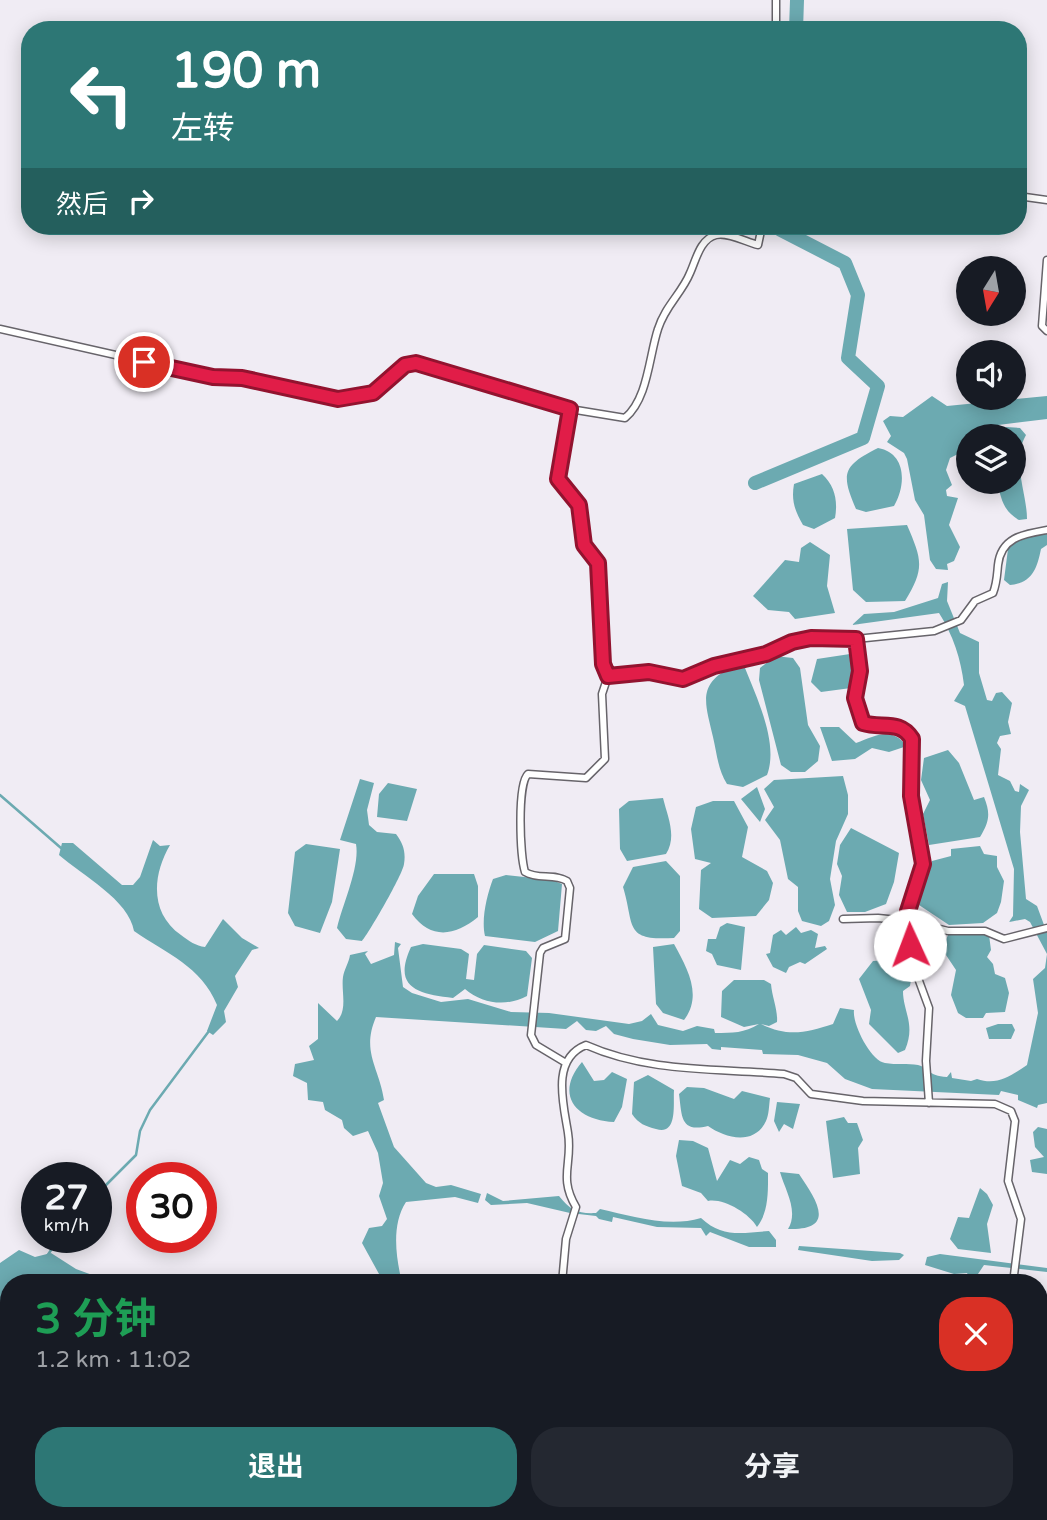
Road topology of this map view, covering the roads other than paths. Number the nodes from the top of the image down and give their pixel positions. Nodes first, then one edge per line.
1 (776, 0) edge
2 (776, 21) edge
3 (1027, 197) edge
4 (1047, 200) edge
5 (719, 235) edge
6 (724, 235) edge
7 (760, 235) edge
8 (1047, 260) edge
9 (0, 329) edge
10 (1047, 331) edge
11 (570, 409) junction
12 (1047, 530) edge
13 (856, 639) junction
14 (608, 676) junction
15 (843, 919) dead end
16 (908, 921) junction
17 (1047, 928) edge
18 (566, 1063) junction
19 (929, 1103) junction
20 (563, 1274) edge
21 (1014, 1274) edge

1 - 2 street
3 - 4 street
5 - 11 street
6 - 7 street
8 - 10 street
9 - 11 street
11 - 14 street
12 - 13 street
13 - 14 street
13 - 16 street
14 - 18 street
15 - 16 street
16 - 17 street
16 - 19 street
18 - 19 street
18 - 20 street
19 - 21 street

